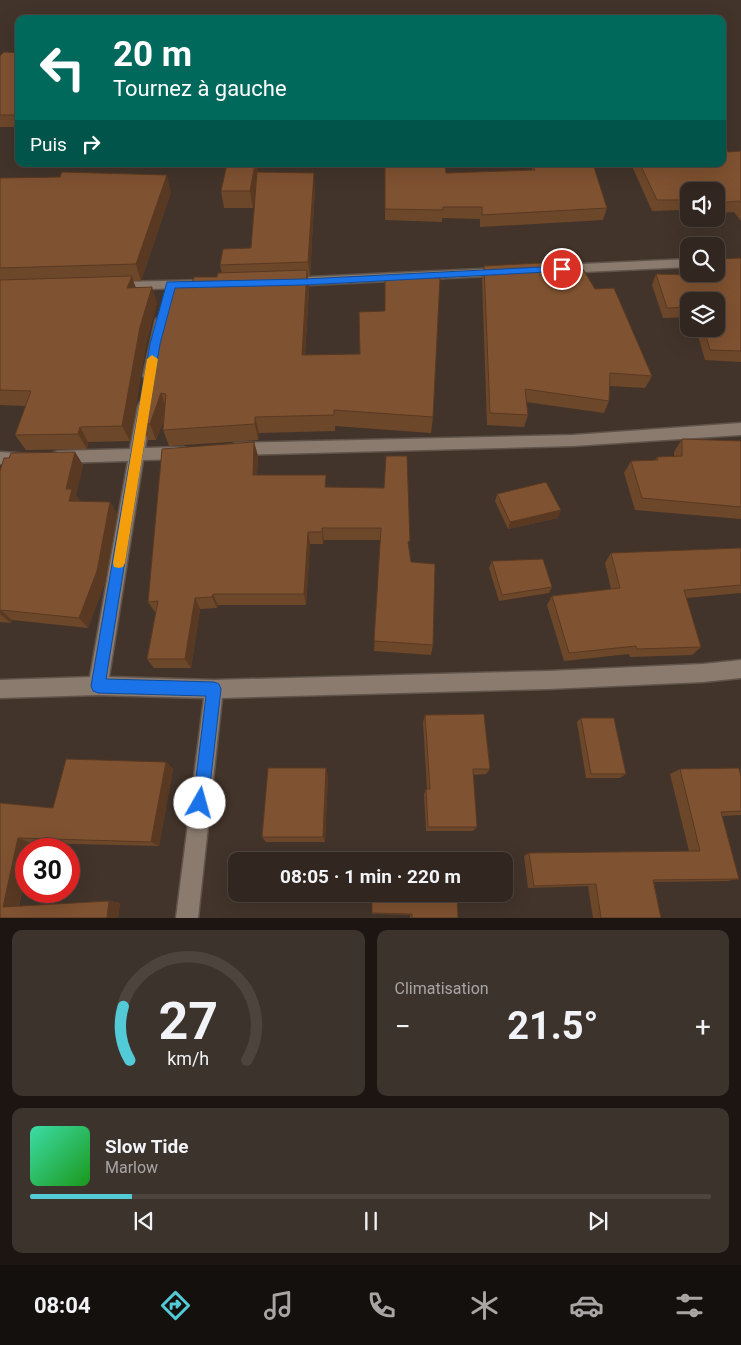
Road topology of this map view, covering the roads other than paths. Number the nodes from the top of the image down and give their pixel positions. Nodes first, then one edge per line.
1 (680, 263) edge
2 (552, 270) edge
3 (513, 272) edge
4 (276, 282) edge
5 (228, 283) edge
6 (171, 284) junction
7 (104, 287) edge
8 (741, 429) edge
9 (222, 450) edge
10 (194, 452) edge
11 (137, 456) junction
12 (0, 458) edge
13 (741, 669) edge
14 (98, 686) junction
15 (0, 689) edge
16 (214, 689) junction
17 (187, 918) edge

1 - 2 street
3 - 4 street
5 - 6 street
6 - 7 street
6 - 11 street
8 - 9 street
10 - 11 street
11 - 12 street
11 - 14 street
13 - 16 street
14 - 15 street
14 - 16 street
16 - 17 street

